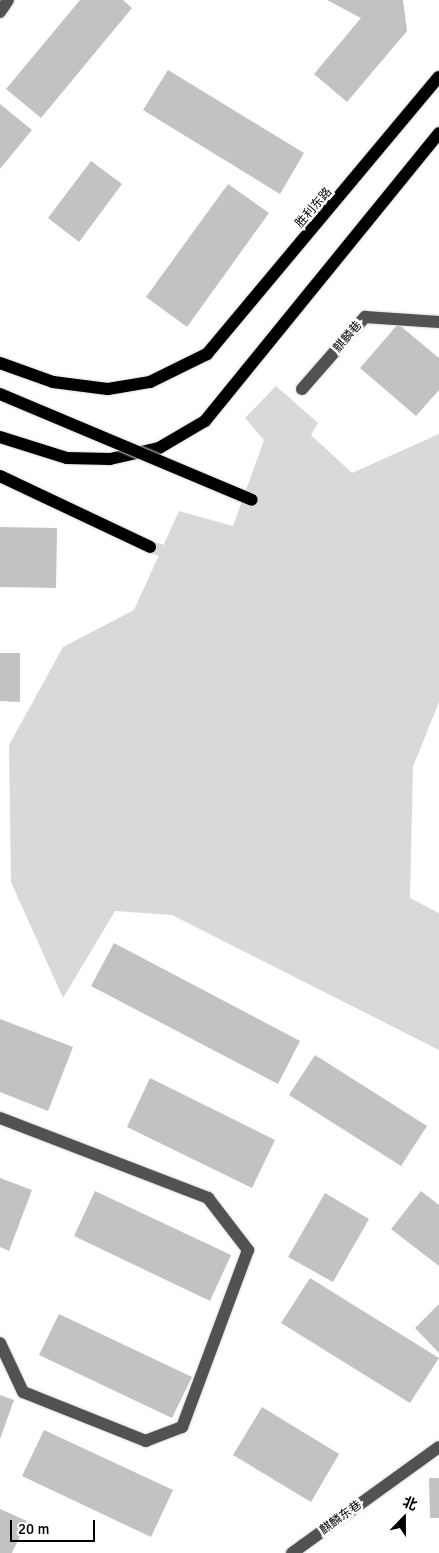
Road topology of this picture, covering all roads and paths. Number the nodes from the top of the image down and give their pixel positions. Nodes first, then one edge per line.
1 (8, 0) edge
2 (0, 12) edge
3 (439, 77) edge
4 (439, 133) edge
5 (439, 322) edge
6 (0, 363) edge
7 (302, 389) dead end
8 (0, 394) edge
9 (0, 437) edge
10 (0, 476) edge
11 (252, 500) tunnel mouth
12 (150, 547) tunnel mouth
13 (0, 1118) edge
14 (0, 1343) edge
15 (3, 1356) edge
16 (439, 1447) edge
17 (292, 1553) edge

1 - 2 street
3 - 6 main road, 胜利东路
4 - 9 main road, bridge
5 - 7 street, 麒麟巷
8 - 11 main road, bridge
10 - 12 main road
13 - 15 street
14 - 15 street
16 - 17 street, 麒麟东巷

